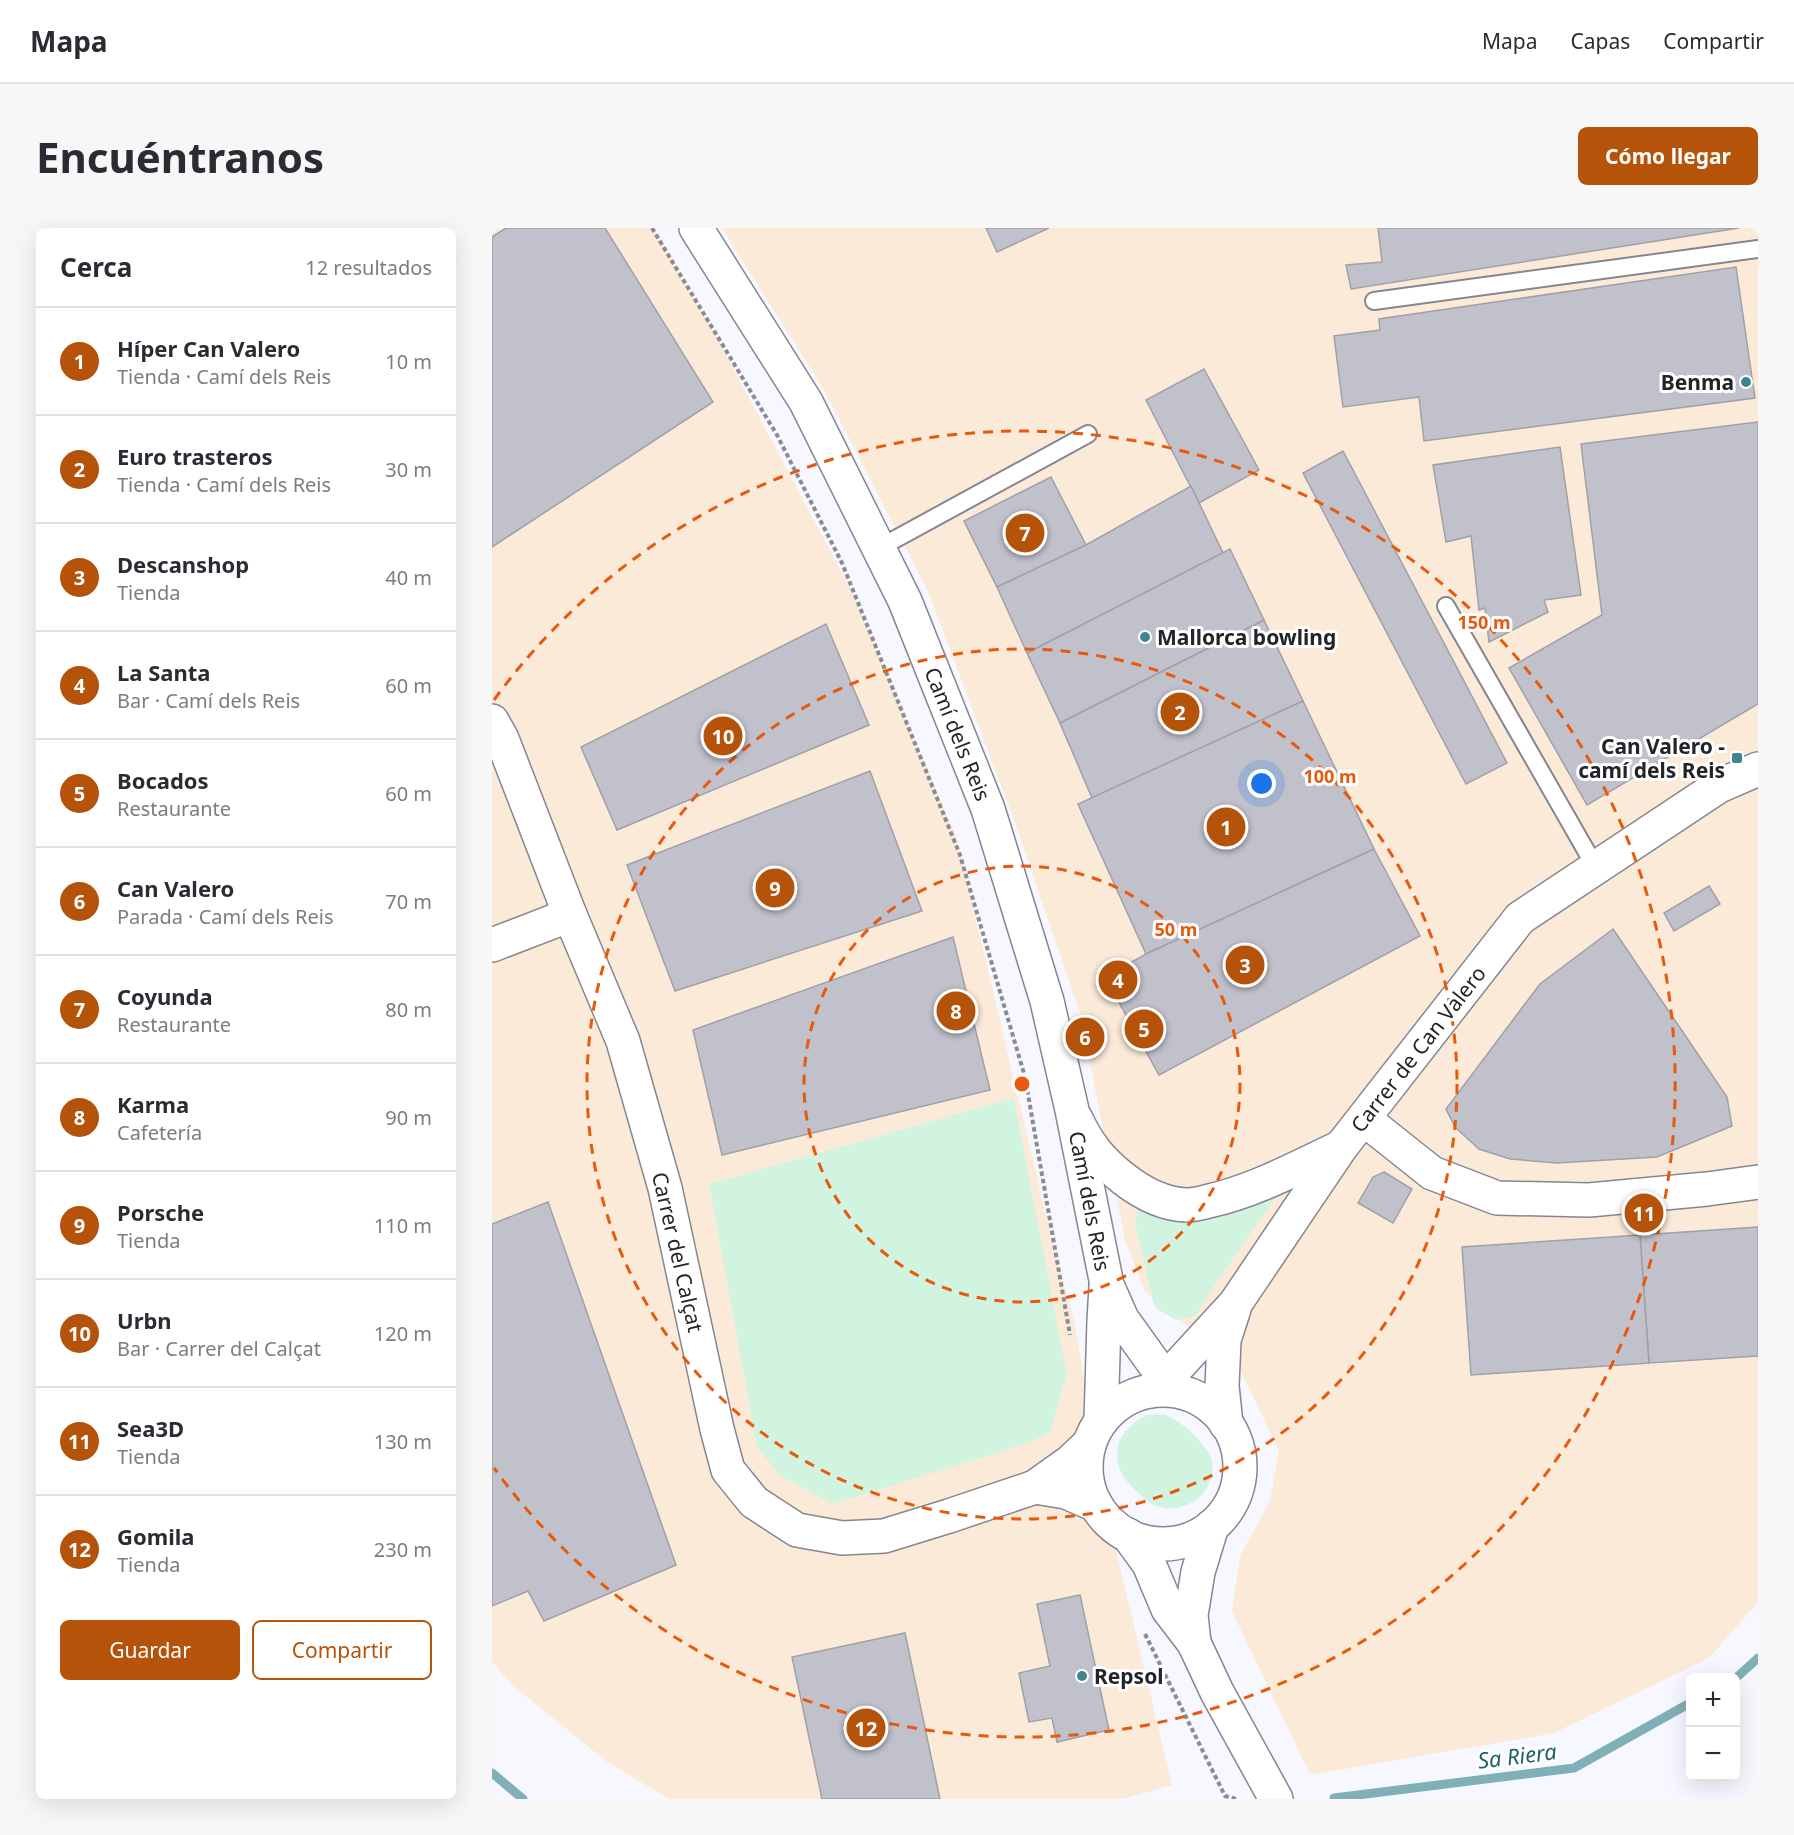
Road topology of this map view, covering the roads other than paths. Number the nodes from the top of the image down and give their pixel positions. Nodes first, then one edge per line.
1 (696, 228) edge
2 (1758, 249) edge
3 (1374, 301) dead end
4 (1088, 434) dead end
5 (879, 548) junction
6 (1446, 606) dead end
7 (492, 721) edge
8 (1758, 769) edge
9 (1596, 868) junction
10 (570, 915) junction
11 (492, 945) edge
12 (1072, 1110) junction
13 (1364, 1119) junction
14 (1341, 1148) junction
15 (1758, 1182) edge
16 (1107, 1285) junction
17 (1235, 1304) junction
18 (1162, 1386) junction
19 (1226, 1424) junction
20 (1095, 1432) junction
21 (1035, 1487) junction
22 (1096, 1505) junction
23 (1212, 1526) junction
24 (1128, 1535) junction
25 (1194, 1643) junction
26 (1276, 1799) edge

1 - 5 street, Camí dels Reis
2 - 3 lane
4 - 5 lane
5 - 12 street, Camí dels Reis
6 - 9 lane
7 - 10 street, Carrer del Calçat
8 - 9 street, Carrer de Can Valero
9 - 13 street, Carrer de Can Valero
10 - 11 street
10 - 21 street, Carrer del Calçat
12 - 14 street, Carrer de Can Valero
12 - 16 street, Camí dels Reis
13 - 14 street, Carrer de Can Valero
13 - 15 street
14 - 17 street
16 - 18 street
16 - 20 street
17 - 18 street
17 - 19 street
18 - 19 street
18 - 20 street
19 - 23 street
20 - 21 street
20 - 22 street
21 - 22 street
22 - 24 street
23 - 24 street
23 - 25 street
24 - 25 street
25 - 26 street

